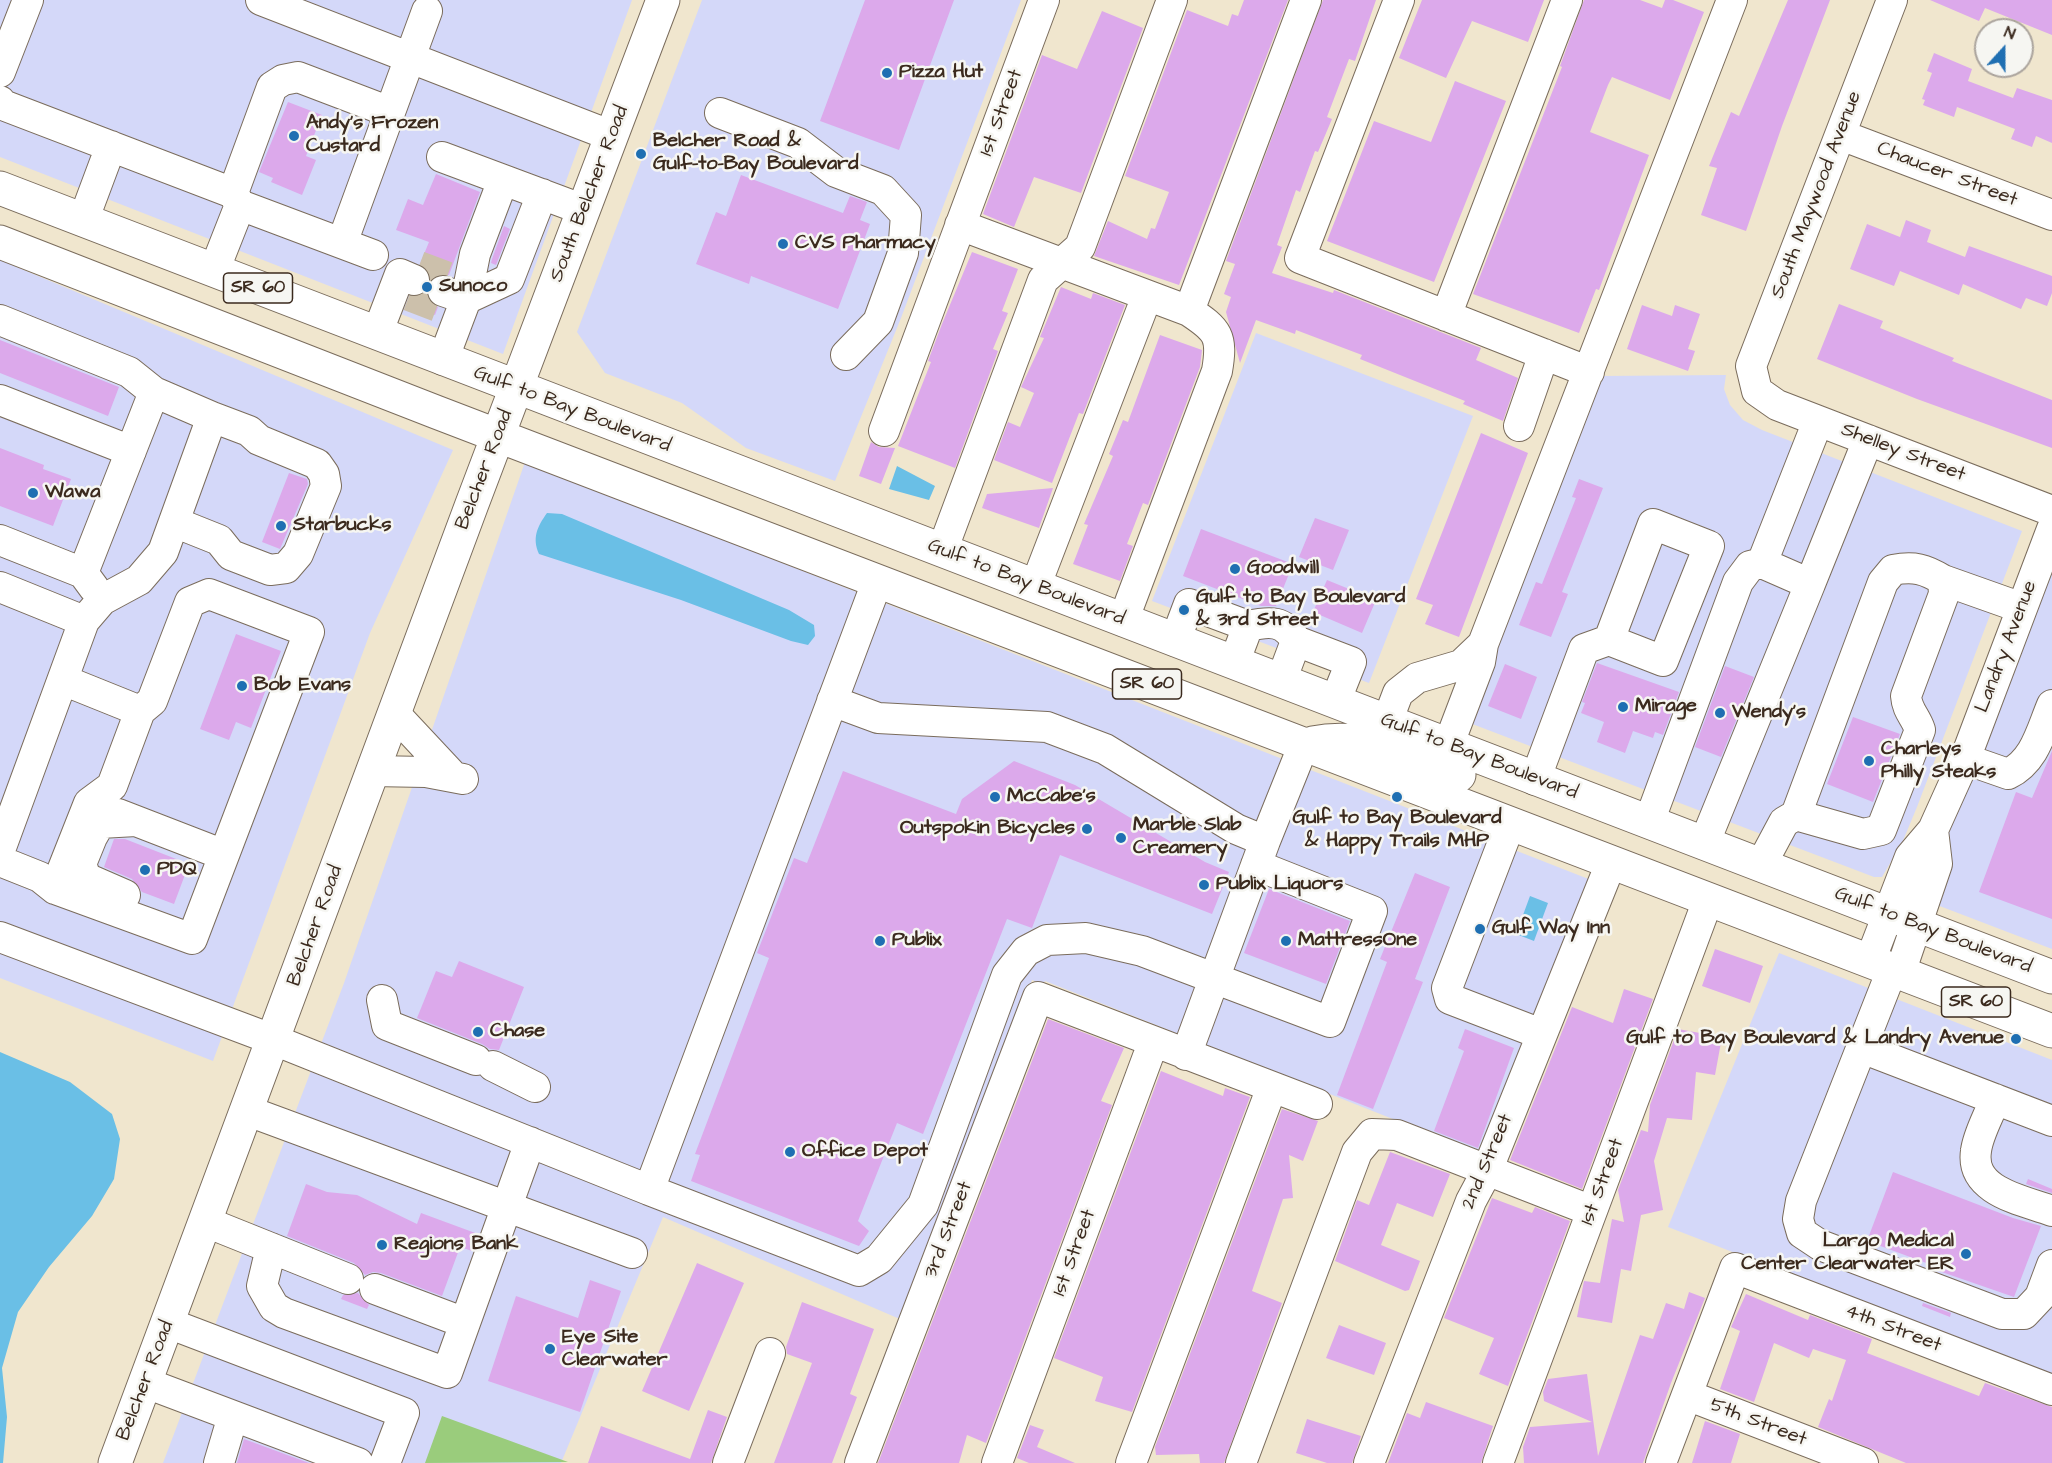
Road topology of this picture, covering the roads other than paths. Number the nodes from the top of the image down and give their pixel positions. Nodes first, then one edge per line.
1 (28, 0) edge
2 (261, 0) edge
3 (663, 0) edge
4 (1044, 0) edge
5 (1172, 0) edge
6 (1306, 0) edge
7 (1399, 0) edge
8 (1567, 0) edge
9 (1732, 0) edge
10 (1892, 0) edge
11 (298, 6) edge
12 (427, 11) dead end
13 (410, 56) junction
14 (0, 72) edge
15 (0, 101) edge
16 (390, 112) junction
17 (720, 113) dead end
18 (1841, 135) junction
19 (612, 136) junction
20 (111, 146) junction
21 (442, 157) dead end
22 (503, 180) junction
23 (0, 188) edge
24 (542, 194) junction
25 (236, 199) junction
26 (584, 210) junction
27 (0, 212) edge
28 (2052, 215) edge
29 (83, 221) junction
30 (960, 225) junction
31 (0, 242) edge
32 (342, 243) junction
33 (373, 255) dead end
34 (1061, 264) junction
35 (213, 271) junction
36 (411, 279) dead end
37 (450, 294) junction
38 (1147, 296) junction
39 (1189, 311) junction
40 (1446, 316) junction
41 (0, 320) edge
42 (377, 334) junction
43 (1544, 354) junction
44 (846, 355) dead end
45 (443, 360) junction
46 (1589, 372) junction
47 (517, 388) junction
48 (1757, 392) joint
49 (154, 393) junction
50 (0, 400) edge
51 (212, 417) junction
52 (1818, 421) junction
53 (1520, 426) dead end
54 (884, 431) dead end
55 (498, 436) junction
56 (1868, 440) junction
57 (131, 451) junction
58 (2052, 511) edge
59 (174, 522) junction
60 (2052, 529) edge
61 (0, 540) edge
62 (942, 551) junction
63 (1762, 563) junction
64 (83, 573) junction
65 (1943, 580) junction
66 (877, 582) junction
67 (1810, 584) junction
68 (0, 587) edge
69 (1035, 587) junction
70 (2022, 608) junction
71 (93, 611) junction
72 (1123, 621) junction
73 (1248, 626) junction
74 (1609, 640) dead end
75 (1175, 641) junction
76 (1296, 641) junction
77 (1483, 644) junction
78 (1234, 663) junction
79 (63, 680) junction
80 (1281, 681) junction
81 (832, 701) junction
82 (1335, 702) junction
83 (2052, 705) edge
84 (140, 711) junction
85 (394, 712) junction
86 (1387, 722) junction
87 (1304, 744) junction
88 (1448, 746) junction
89 (2042, 757) edge
90 (1965, 759) junction
91 (372, 771) junction
92 (1534, 780) junction
93 (89, 802) junction
94 (1599, 803) junction
95 (1796, 815) junction
96 (136, 821) junction
97 (1649, 822) junction
98 (1510, 824) junction
99 (1704, 844) junction
100 (0, 850) edge
101 (1260, 853) junction
102 (224, 855) junction
103 (0, 861) edge
104 (1611, 863) junction
105 (1761, 865) junction
106 (55, 889) junction
107 (1708, 900) junction
108 (1902, 919) junction
109 (198, 923) junction
110 (0, 938) edge
111 (1887, 968) junction
112 (2052, 977) edge
113 (1215, 978) junction
114 (382, 1000) dead end
115 (2052, 1031) edge
116 (1541, 1034) junction
117 (274, 1040) junction
118 (1154, 1042) junction
119 (1862, 1048) junction
120 (1186, 1055) junction
121 (1272, 1087) junction
122 (535, 1088) dead end
123 (1995, 1099) junction
124 (1317, 1104) dead end
125 (248, 1111) junction
126 (2052, 1121) edge
127 (530, 1142) junction
128 (1487, 1171) junction
129 (649, 1190) junction
130 (506, 1206) junction
131 (1592, 1211) junction
132 (2052, 1211) edge
133 (206, 1222) junction
134 (272, 1248) junction
135 (632, 1253) dead end
136 (2052, 1265) edge
137 (168, 1323) junction
138 (465, 1323) junction
139 (770, 1353) dead end
140 (146, 1383) junction
141 (2052, 1390) edge
142 (1687, 1395) junction
143 (233, 1416) junction
144 (115, 1463) edge
145 (219, 1463) edge
146 (358, 1463) edge
147 (385, 1463) edge
148 (728, 1463) edge
149 (860, 1463) edge
150 (997, 1463) edge
151 (1131, 1463) edge
152 (1241, 1463) edge
153 (1369, 1463) edge
154 (1498, 1463) edge
155 (1661, 1463) edge
156 (1863, 1463) edge

1 - 14 street
2 - 11 street
3 - 19 main road, South Belcher Road
4 - 30 street, 1st Street
5 - 34 street
6 - 39 street
7 - 40 street
8 - 40 street
9 - 46 street
10 - 18 street, South Maywood Avenue
11 - 13 street
12 - 13 street
13 - 16 street
13 - 19 street
15 - 20 street
16 - 25 street
16 - 32 street
17 - 44 street
18 - 28 street, Chaucer Street
18 - 48 street, South Maywood Avenue
19 - 26 main road, South Belcher Road
20 - 25 street
20 - 29 street
21 - 22 street
22 - 24 street
22 - 37 street
23 - 29 main road, Gulf to Bay Boulevard / SR 60
24 - 26 street
24 - 37 street
25 - 32 street
25 - 35 street
26 - 47 main road, South Belcher Road
27 - 29 main road
29 - 35 main road, Gulf to Bay Boulevard / SR 60
30 - 34 street
30 - 54 street, 1st Street
31 - 55 main road, SR 60
32 - 33 street
34 - 38 street
34 - 62 street
35 - 42 main road, Gulf to Bay Boulevard / SR 60
36 - 42 street
37 - 45 street
38 - 39 street
38 - 69 street
39 - 72 street
40 - 43 street
41 - 49 street
42 - 45 main road, Gulf to Bay Boulevard / SR 60
43 - 46 street
43 - 53 street
45 - 47 main road, Gulf to Bay Boulevard / SR 60
46 - 77 street
47 - 55 main road, Belcher Road
47 - 62 main road, Gulf to Bay Boulevard / SR 60
48 - 52 street, Shelley Street
49 - 51 street
49 - 57 street
50 - 57 street
51 - 59 street
51 - 59 street
52 - 56 street, Shelley Street
52 - 63 street
55 - 66 main road, SR 60
55 - 85 main road, Belcher Road
56 - 58 street, Shelley Street
56 - 67 street
57 - 64 street
59 - 71 street
60 - 70 street, Landry Avenue
61 - 64 street
62 - 69 main road, Gulf to Bay Boulevard / SR 60
63 - 67 street
63 - 97 street
64 - 71 street
65 - 70 street
65 - 95 street
65 - 95 street
66 - 81 street
66 - 87 main road, SR 60
67 - 99 street
68 - 71 street
69 - 72 main road, Gulf to Bay Boulevard / SR 60
70 - 90 street, Landry Avenue
71 - 79 street
72 - 75 main road, Gulf to Bay Boulevard / SR 60
73 - 75 street
73 - 76 street
73 - 78 street
74 - 92 street
75 - 78 main road, Gulf to Bay Boulevard / SR 60
76 - 80 street
76 - 82 street
77 - 86 street
77 - 88 street
78 - 80 main road, Gulf to Bay Boulevard / SR 60
79 - 84 street
79 - 100 street
80 - 82 main road, Gulf to Bay Boulevard / SR 60
81 - 101 street
81 - 129 street
82 - 86 main road, Gulf to Bay Boulevard / SR 60
83 - 89 street
84 - 93 street
84 - 102 street
85 - 91 main road, Belcher Road
85 - 91 street
86 - 88 main road, Gulf to Bay Boulevard / SR 60
87 - 94 main road
87 - 98 main road, SR 60
87 - 101 street
88 - 92 main road, Gulf to Bay Boulevard / SR 60
89 - 90 street
90 - 108 street, Landry Avenue
91 - 117 main road, Belcher Road
92 - 94 main road, Gulf to Bay Boulevard / SR 60
93 - 96 street
93 - 106 street
94 - 97 main road, Gulf to Bay Boulevard / SR 60
95 - 105 street
96 - 102 street
96 - 109 street
97 - 99 main road, Gulf to Bay Boulevard / SR 60
98 - 104 main road, SR 60
98 - 116 street
99 - 105 main road, Gulf to Bay Boulevard / SR 60
101 - 113 street
101 - 113 street
102 - 109 street
103 - 106 street
104 - 107 main road, SR 60
104 - 116 street, 2nd Street
105 - 108 main road, Gulf to Bay Boulevard / SR 60
106 - 109 street
107 - 111 main road, SR 60
107 - 131 street, 1st Street
108 - 111 street, Landry Avenue
108 - 112 main road, Gulf to Bay Boulevard / SR 60
110 - 117 street
111 - 115 main road, SR 60
111 - 119 street, Landry Avenue
113 - 120 street
113 - 129 street
114 - 122 street
116 - 128 street, 2nd Street
117 - 125 main road, Belcher Road
117 - 127 street
118 - 120 street
118 - 149 street, 3rd Street
118 - 150 street, 1st Street
119 - 123 street
119 - 136 street, Landry Avenue
120 - 121 street
121 - 124 street
121 - 151 street
123 - 126 street
123 - 132 street
125 - 130 street
125 - 133 main road, Belcher Road
127 - 129 street
127 - 130 street
128 - 131 street
128 - 152 street
128 - 153 street, 2nd Street
130 - 135 street
130 - 138 street
131 - 154 street, 1st Street
133 - 134 street
133 - 137 main road, Belcher Road
134 - 138 street
134 - 138 street
137 - 140 main road, Belcher Road
137 - 147 street
139 - 148 street
140 - 143 street
140 - 144 main road, Belcher Road
141 - 142 street, 4th Street
142 - 155 street
142 - 156 street, 5th Street
143 - 145 street
143 - 146 street

